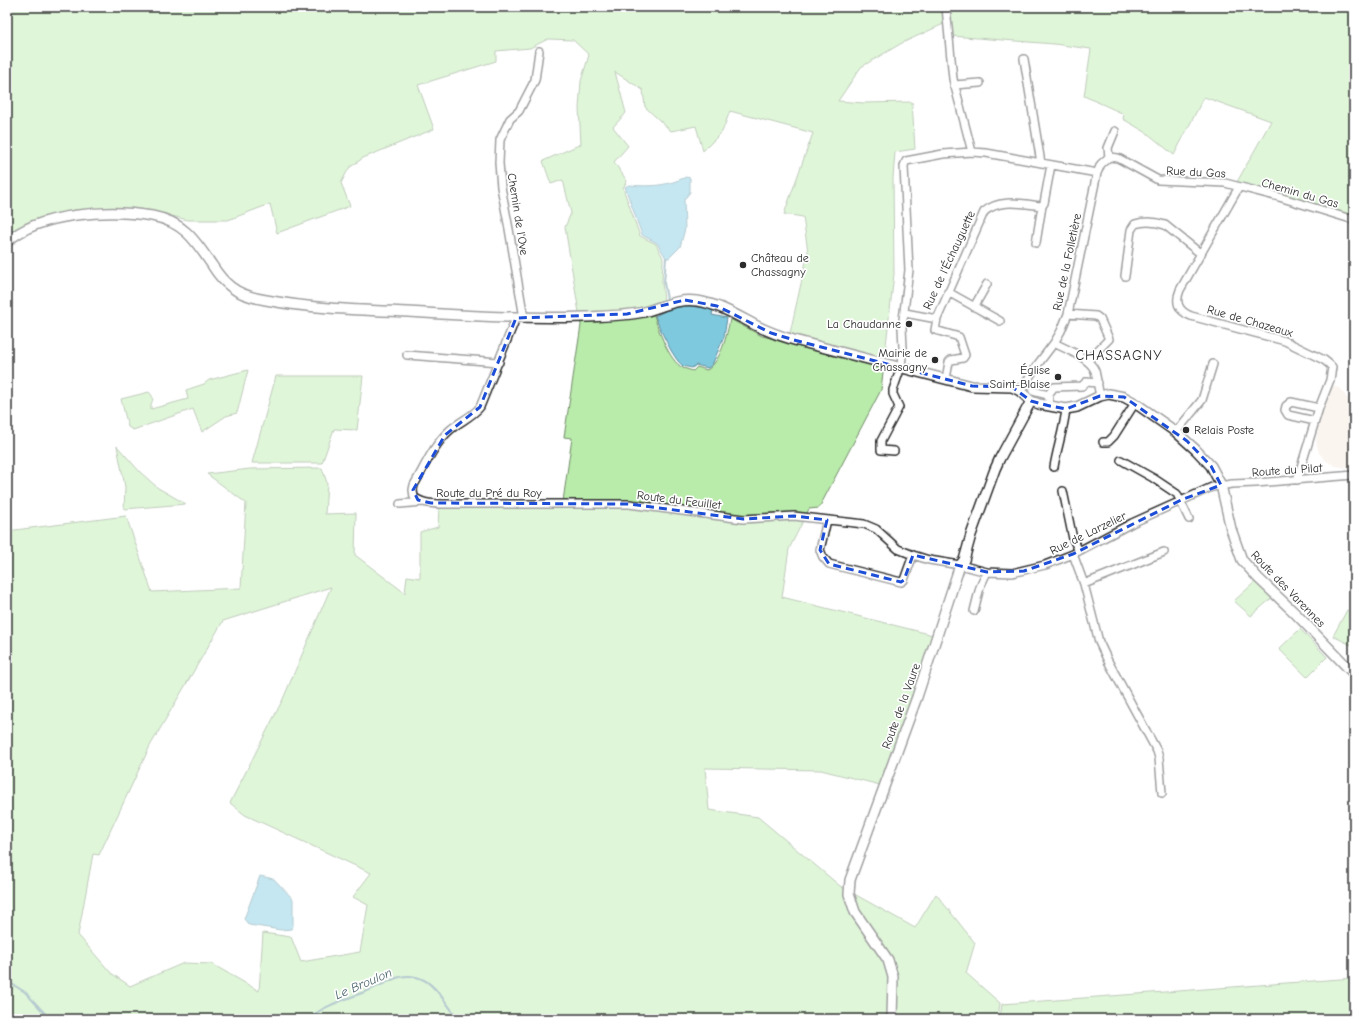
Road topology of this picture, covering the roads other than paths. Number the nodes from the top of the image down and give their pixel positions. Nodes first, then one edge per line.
1 (946, 7) edge
2 (539, 51) dead end
3 (1024, 59) dead end
4 (980, 83) dead end
5 (954, 85) junction
6 (1115, 131) dead end
7 (972, 152) junction
8 (1109, 157) junction
9 (1041, 163) junction
10 (1051, 165) junction
11 (1097, 173) junction
12 (1239, 187) junction
13 (1042, 206) junction
14 (1354, 220) edge
15 (7, 242) edge
16 (1036, 243) dead end
17 (1201, 254) junction
18 (1125, 276) dead end
19 (987, 284) dead end
20 (948, 292) junction
21 (974, 307) junction
22 (905, 312) junction
23 (1068, 314) junction
24 (520, 318) junction
25 (937, 319) junction
26 (1000, 322) dead end
27 (1054, 343) junction
28 (407, 355) dead end
29 (1087, 361) junction
30 (499, 362) junction
31 (1213, 364) dead end
32 (901, 367) junction
33 (946, 379) junction
34 (1098, 383) junction
35 (1020, 391) junction
36 (1048, 395) junction
37 (1032, 396) junction
38 (1100, 396) junction
39 (1135, 403) junction
40 (1050, 406) junction
41 (1319, 408) junction
42 (1066, 410) junction
43 (1315, 421) junction
44 (1176, 432) junction
45 (1103, 442) dead end
46 (894, 451) dead end
47 (1121, 460) dead end
48 (1054, 467) dead end
49 (1354, 475) edge
50 (1297, 480) junction
51 (1221, 485) junction
52 (413, 490) junction
53 (1063, 491) dead end
54 (1181, 500) junction
55 (423, 502) junction
56 (562, 504) joint
57 (1189, 519) dead end
58 (827, 520) junction
59 (1164, 552) dead end
60 (1076, 553) junction
61 (913, 555) junction
62 (960, 565) junction
63 (986, 572) junction
64 (1084, 584) junction
65 (974, 611) dead end
66 (1354, 674) edge
67 (1162, 793) dead end
68 (892, 1019) edge

1 - 5 street
2 - 24 street, Chemin de l'Ove
3 - 9 street
4 - 5 street
5 - 7 street
6 - 8 street, Rue de la Folletière
7 - 9 street
7 - 22 street
8 - 11 street, Rue de la Folletière
8 - 12 street, Rue du Gas
9 - 10 street
10 - 11 street
10 - 13 street
11 - 23 street, Rue de la Folletière
12 - 14 street, Chemin du Gas
12 - 17 street, Rue de Chazeaux
13 - 16 street
13 - 20 street, Rue de l'Échauguette
15 - 24 street
17 - 18 street
17 - 41 street, Rue de Chazeaux
19 - 21 street
20 - 21 street
20 - 25 street, Rue de l'Échauguette
21 - 26 street
22 - 25 street, Rue de l'Échauguette
22 - 32 street
23 - 27 street, Rue de la Folletière
23 - 29 street
24 - 30 street
24 - 32 street
25 - 33 street
27 - 29 street
27 - 35 street, Rue de la Folletière
28 - 30 street
29 - 34 street
30 - 52 street
31 - 44 street
32 - 33 street
32 - 46 street
33 - 35 street
34 - 36 street
34 - 38 street
35 - 37 street
36 - 37 street
36 - 40 street
37 - 40 street
37 - 62 street, Route de la Vaure
38 - 39 street, Route des Varennes
38 - 42 street
39 - 44 street, Route des Varennes
39 - 45 street
40 - 42 street
41 - 43 street, Rue de Chazeaux
41 - 43 street
42 - 48 street
43 - 50 street, Rue de Chazeaux
44 - 51 street, Route des Varennes
47 - 54 street
49 - 50 street, Route du Pilat
50 - 51 street, Route du Pilat
51 - 54 street, Rue de Larzelier
51 - 66 street, Route des Varennes
52 - 55 street, Route du Pré du Roy
52 - 55 street
53 - 60 street
54 - 57 street
54 - 60 street, Rue de Larzelier
55 - 56 street, Route du Pré du Roy
56 - 58 street, Route du Feuillet
58 - 61 street, Route du Feuillet
58 - 61 street
59 - 64 street
60 - 63 street, Rue de Larzelier
60 - 64 street
61 - 62 street, Rue de Larzelier
62 - 63 street, Rue de Larzelier
62 - 68 street, Route de la Vaure
63 - 65 street
64 - 67 street

